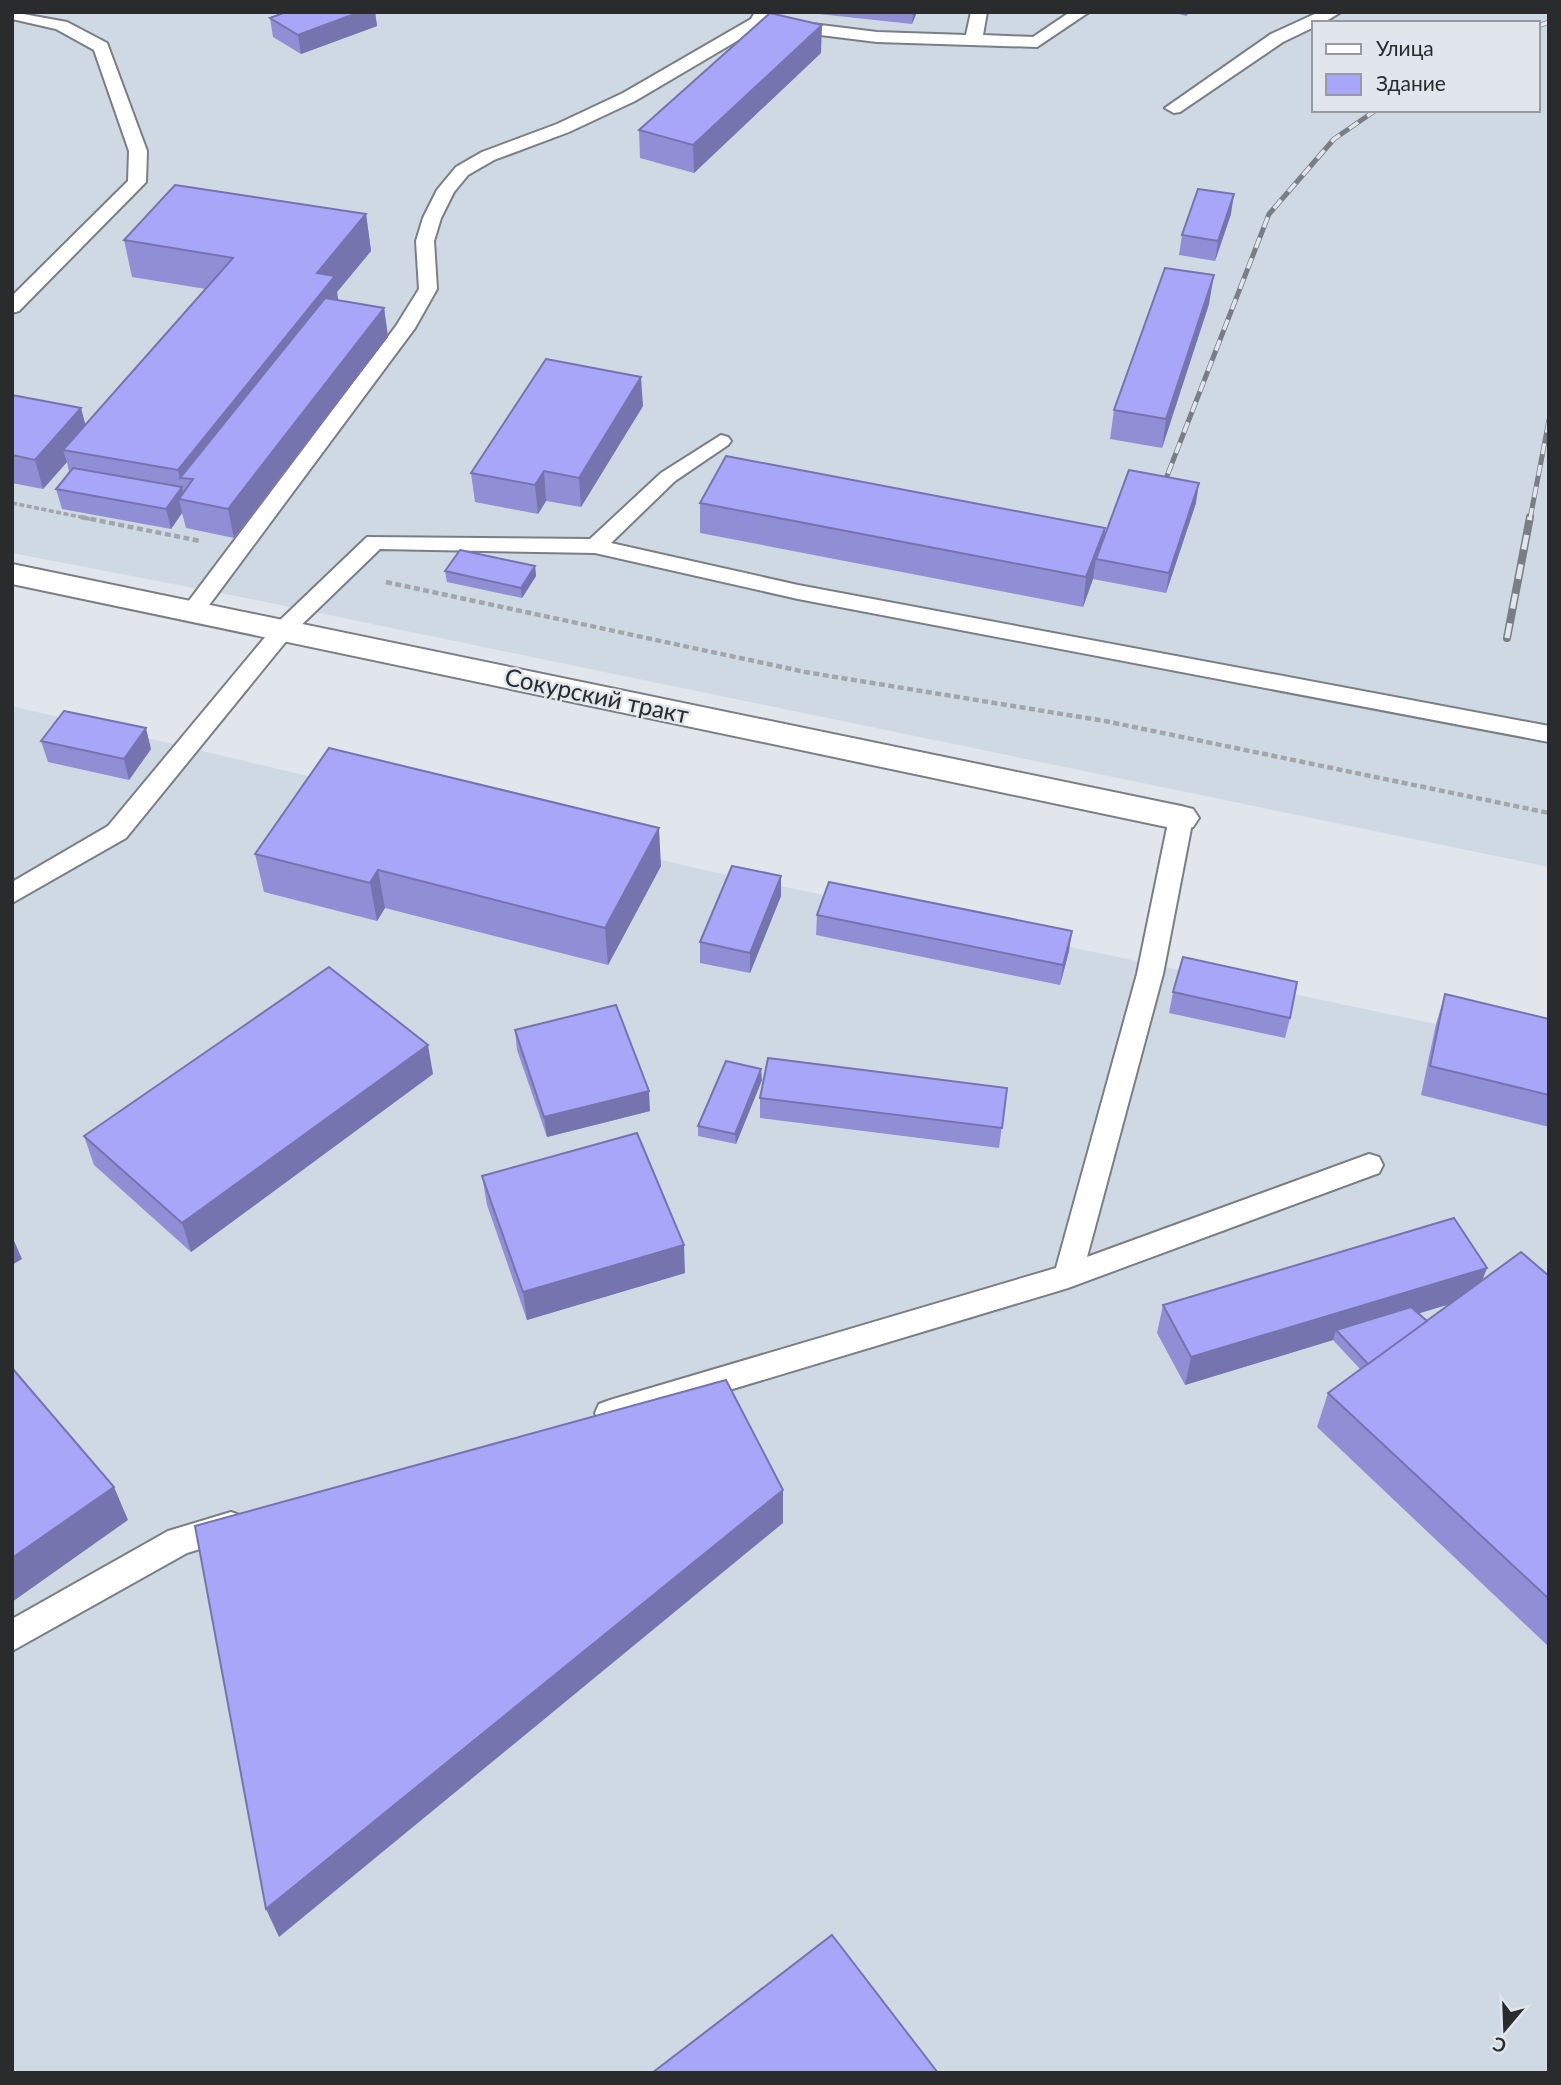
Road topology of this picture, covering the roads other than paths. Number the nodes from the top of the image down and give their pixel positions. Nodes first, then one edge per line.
1 (979, 12) edge
2 (1081, 12) edge
3 (1333, 12) edge
4 (12, 14) edge
5 (761, 17) edge
6 (1314, 21) edge
7 (1312, 22) edge
8 (974, 38) junction
9 (1174, 107) dead end
10 (12, 307) edge
11 (721, 441) dead end
12 (595, 546) junction
13 (12, 574) edge
14 (193, 611) junction
15 (284, 629) junction
16 (1549, 734) edge
17 (1181, 818) joint
18 (12, 894) edge
19 (1369, 1165) dead end
20 (1068, 1276) junction
21 (577, 1423) edge
22 (259, 1518) edge
23 (12, 1636) edge

1 - 8 lane
2 - 8 lane
3 - 6 lane
4 - 10 lane
5 - 8 lane
5 - 14 lane
7 - 9 lane
11 - 12 lane
12 - 15 lane
12 - 16 lane
13 - 14 street, Сокурский тракт
14 - 15 street, Сокурский тракт
15 - 17 street, Сокурский тракт
15 - 18 lane
17 - 20 lane
19 - 20 lane
20 - 21 lane
22 - 23 lane

